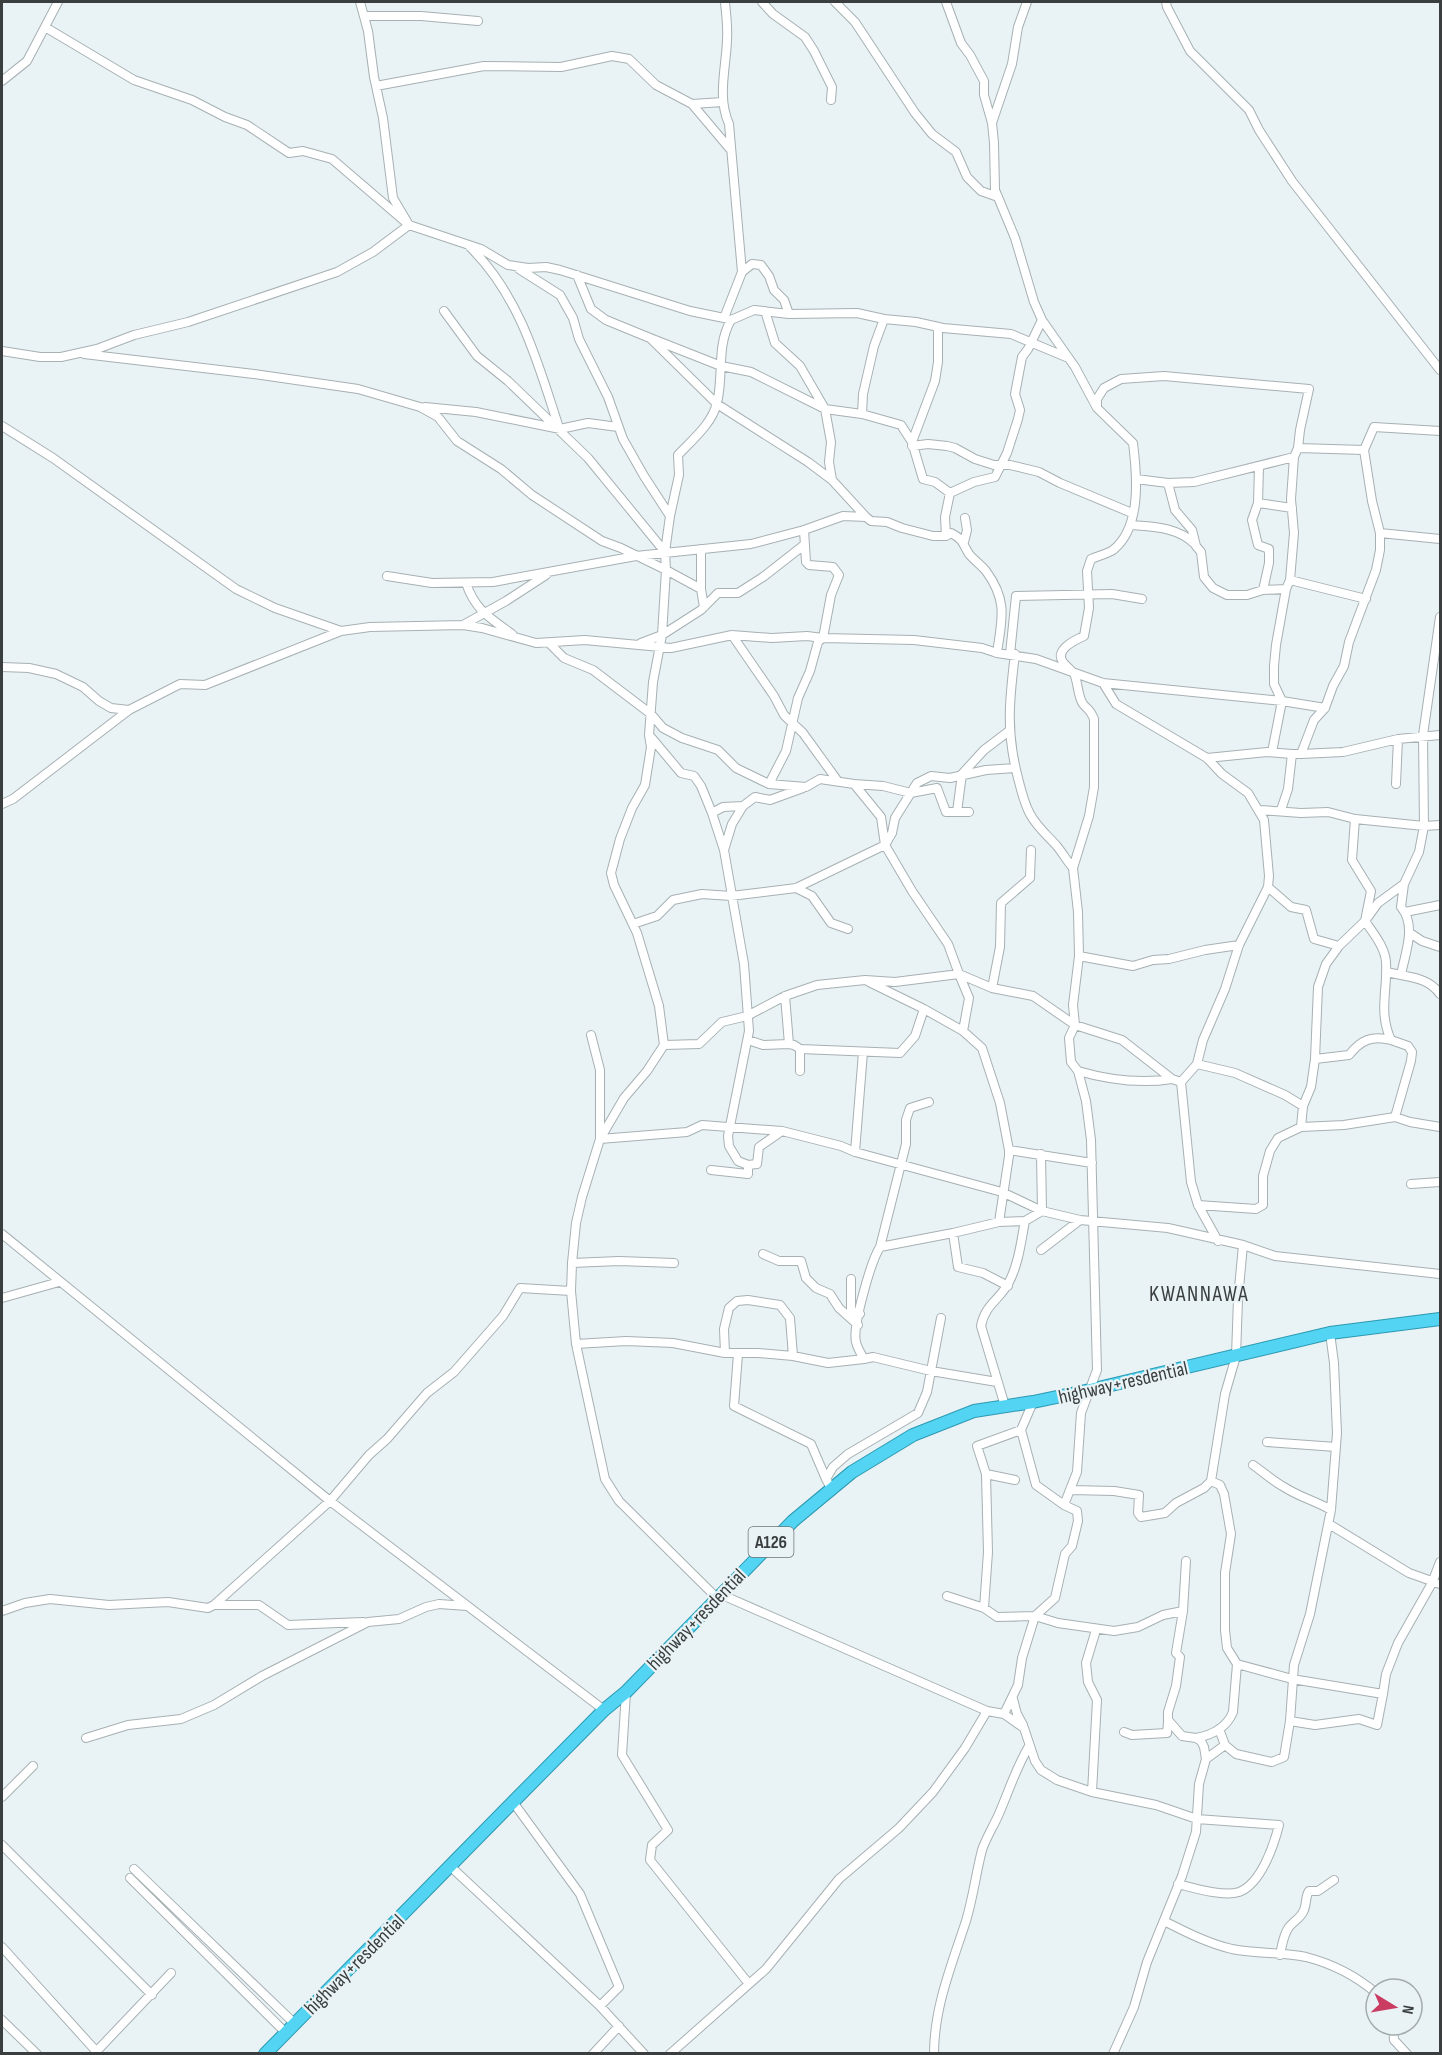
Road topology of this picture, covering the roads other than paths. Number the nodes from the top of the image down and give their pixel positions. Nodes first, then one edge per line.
1 (58, 2) edge
2 (360, 2) edge
3 (725, 2) edge
4 (762, 2) edge
5 (835, 2) edge
6 (946, 2) edge
7 (1027, 2) edge
8 (1166, 2) edge
9 (364, 16) junction
10 (478, 21) dead end
11 (45, 27) junction
12 (2, 81) edge
13 (376, 86) junction
14 (831, 100) dead end
15 (723, 102) junction
16 (692, 104) junction
17 (992, 123) junction
18 (730, 149) junction
19 (998, 197) junction
20 (409, 225) junction
21 (467, 245) junction
22 (515, 266) junction
23 (742, 272) junction
24 (577, 275) junction
25 (444, 311) dead end
26 (765, 311) junction
27 (789, 314) junction
28 (728, 319) junction
29 (884, 319) junction
30 (1042, 320) junction
31 (938, 327) junction
32 (650, 338) junction
33 (1031, 342) junction
34 (2, 351) edge
35 (79, 353) junction
36 (1068, 357) junction
37 (722, 366) junction
38 (1440, 370) edge
39 (717, 404) junction
40 (420, 407) junction
41 (1096, 408) junction
42 (825, 409) junction
43 (862, 414) junction
44 (2, 426) edge
45 (618, 427) junction
46 (560, 429) junction
47 (1440, 431) edge
48 (912, 444) junction
49 (1298, 448) junction
50 (1364, 450) junction
51 (1294, 457) junction
52 (1002, 466) junction
53 (1259, 467) junction
54 (1136, 479) junction
55 (832, 480) junction
56 (1167, 483) junction
57 (950, 493) junction
58 (1258, 503) junction
59 (1292, 508) junction
60 (1132, 513) junction
61 (669, 516) junction
62 (866, 517) junction
63 (965, 518) dead end
64 (1131, 525) junction
65 (804, 530) junction
66 (1380, 533) junction
67 (946, 536) junction
68 (1440, 538) edge
69 (964, 542) junction
70 (804, 545) junction
71 (1196, 546) junction
72 (701, 549) junction
73 (665, 552) junction
74 (636, 556) junction
75 (666, 570) junction
76 (550, 573) junction
77 (387, 576) dead end
78 (1290, 580) junction
79 (466, 584) junction
80 (701, 589) junction
81 (1286, 589) junction
82 (1263, 590) junction
83 (1090, 596) junction
84 (1142, 599) dead end
85 (1366, 599) junction
86 (704, 607) junction
87 (484, 614) junction
88 (1440, 617) edge
89 (463, 626) junction
90 (341, 631) junction
91 (662, 635) junction
92 (732, 635) junction
93 (515, 637) junction
94 (823, 638) junction
95 (549, 643) junction
96 (637, 645) junction
97 (658, 647) junction
98 (997, 653) junction
99 (1013, 654) junction
100 (2, 667) edge
101 (1075, 674) junction
102 (1103, 683) junction
103 (1282, 701) junction
104 (1325, 708) junction
105 (129, 710) junction
106 (651, 714) junction
107 (793, 722) junction
108 (1009, 731) junction
109 (650, 735) junction
110 (1423, 735) junction
111 (1440, 735) edge
112 (1398, 739) junction
113 (1272, 752) junction
114 (1292, 754) junction
115 (1301, 754) junction
116 (1207, 758) junction
117 (1015, 768) junction
118 (962, 774) junction
119 (837, 780) junction
120 (769, 784) junction
121 (854, 784) junction
122 (1396, 784) dead end
123 (806, 787) junction
124 (911, 793) junction
125 (2, 804) edge
126 (743, 806) junction
127 (1260, 810) junction
128 (1281, 810) junction
129 (957, 812) junction
130 (969, 812) dead end
131 (712, 813) junction
132 (1355, 819) junction
133 (1440, 825) edge
134 (1424, 826) junction
135 (885, 845) junction
136 (724, 850) junction
137 (1031, 850) dead end
138 (1072, 868) junction
139 (1404, 884) junction
140 (1268, 887) junction
141 (796, 888) junction
142 (731, 896) junction
143 (1440, 905) edge
144 (1405, 912) junction
145 (1365, 921) junction
146 (633, 924) junction
147 (848, 929) dead end
148 (1410, 933) junction
149 (1239, 945) junction
150 (1339, 946) junction
151 (1440, 947) edge
152 (1079, 956) junction
153 (1386, 972) junction
154 (959, 974) junction
155 (1401, 975) junction
156 (865, 980) junction
157 (992, 988) junction
158 (1440, 994) edge
159 (785, 996) junction
160 (924, 1009) junction
161 (747, 1016) junction
162 (1075, 1025) junction
163 (963, 1031) junction
164 (591, 1035) dead end
165 (748, 1040) junction
166 (1391, 1040) junction
167 (789, 1044) junction
168 (664, 1045) junction
169 (800, 1049) junction
170 (863, 1052) junction
171 (1315, 1059) junction
172 (1197, 1064) junction
173 (800, 1071) dead end
174 (1078, 1071) junction
175 (1172, 1079) junction
176 (1181, 1082) junction
177 (929, 1102) dead end
178 (1303, 1106) junction
179 (1395, 1117) junction
180 (1301, 1127) junction
181 (1440, 1127) edge
182 (730, 1128) junction
183 (782, 1131) junction
184 (600, 1139) junction
185 (1009, 1150) junction
186 (855, 1152) junction
187 (1041, 1154) junction
188 (1092, 1163) junction
189 (900, 1164) junction
190 (748, 1165) junction
191 (711, 1170) dead end
192 (1440, 1182) edge
193 (1411, 1184) dead end
194 (1002, 1192) junction
195 (1198, 1205) junction
196 (1042, 1211) junction
197 (1080, 1220) junction
198 (1093, 1220) junction
199 (1024, 1221) junction
200 (999, 1222) junction
201 (952, 1233) junction
202 (2, 1234) edge
203 (1218, 1241) junction
204 (1243, 1245) junction
205 (880, 1247) junction
206 (1041, 1250) dead end
207 (763, 1254) dead end
208 (572, 1263) junction
209 (674, 1263) dead end
210 (1440, 1274) edge
211 (851, 1280) dead end
212 (59, 1282) junction
213 (1008, 1286) junction
214 (571, 1291) junction
215 (2, 1298) edge
216 (860, 1314) junction
217 (941, 1318) dead end
218 (1440, 1319) edge
219 (858, 1325) junction
220 (1330, 1333) junction
221 (576, 1344) junction
222 (725, 1353) junction
223 (738, 1354) junction
224 (793, 1356) junction
225 (1236, 1356) junction
226 (864, 1359) junction
227 (931, 1371) junction
228 (997, 1382) junction
229 (1090, 1390) junction
230 (1033, 1402) junction
231 (1005, 1406) junction
232 (1021, 1430) junction
233 (1268, 1442) dead end
234 (1336, 1447) junction
235 (1253, 1465) dead end
236 (986, 1474) junction
237 (1015, 1480) dead end
238 (1211, 1481) junction
239 (829, 1483) junction
240 (1071, 1491) junction
241 (330, 1501) junction
242 (1064, 1505) junction
243 (1331, 1510) junction
244 (1329, 1524) junction
245 (1186, 1561) dead end
246 (1440, 1562) edge
247 (1436, 1583) edge
248 (718, 1596) junction
249 (947, 1596) dead end
250 (214, 1605) junction
251 (468, 1606) junction
252 (984, 1608) junction
253 (2, 1611) edge
254 (1183, 1611) junction
255 (1035, 1616) junction
256 (368, 1622) junction
257 (1096, 1630) junction
258 (1237, 1664) junction
259 (1292, 1679) junction
260 (626, 1692) junction
261 (1383, 1694) junction
262 (1013, 1699) junction
263 (604, 1710) junction
264 (987, 1711) junction
265 (1004, 1714) junction
266 (1168, 1720) junction
267 (1290, 1721) junction
268 (1024, 1728) junction
269 (1219, 1729) junction
270 (1124, 1732) dead end
271 (86, 1738) dead end
272 (1197, 1738) junction
273 (1225, 1745) junction
274 (1029, 1746) junction
275 (1206, 1759) junction
276 (33, 1766) dead end
277 (1092, 1792) junction
278 (2, 1797) edge
279 (513, 1802) junction
280 (1197, 1818) junction
281 (2, 1845) edge
282 (450, 1866) junction
283 (134, 1869) dead end
284 (130, 1878) dead end
285 (1334, 1880) dead end
286 (1178, 1884) junction
287 (1164, 1921) junction
288 (2, 1947) edge
289 (1280, 1955) junction
290 (171, 1973) dead end
291 (1364, 1983) edge
292 (749, 1984) junction
293 (152, 1995) junction
294 (600, 2006) junction
295 (2, 2020) edge
296 (619, 2026) junction
297 (291, 2028) junction
298 (1394, 2037) edge
299 (95, 2052) edge
300 (594, 2053) edge
301 (37, 2054) edge
302 (265, 2054) edge
303 (644, 2054) edge
304 (670, 2054) edge
305 (934, 2054) edge
306 (1113, 2054) edge
307 (1407, 2054) edge

1 - 11 street
2 - 9 street
3 - 15 street
4 - 14 street
5 - 19 street
6 - 17 street
7 - 17 street
8 - 38 street
9 - 10 street
9 - 13 street
11 - 12 street
11 - 20 street
13 - 16 street
13 - 20 street
15 - 16 street
15 - 18 street
16 - 18 street
17 - 19 street
18 - 23 street
19 - 30 street
20 - 21 street
20 - 35 street
21 - 22 street
21 - 46 street
22 - 24 street
22 - 45 street
23 - 27 street
23 - 28 street
24 - 28 street
24 - 32 street
25 - 46 street
26 - 27 street
26 - 28 street
26 - 42 street
27 - 29 street
28 - 37 street
29 - 31 street
29 - 43 street
30 - 33 street
30 - 36 street
31 - 33 street
31 - 48 street
32 - 37 street
32 - 39 street
33 - 36 street
33 - 52 street
34 - 35 street
35 - 40 street
36 - 41 street
37 - 39 street
37 - 42 street
39 - 55 street
39 - 61 street
40 - 46 street
40 - 74 street
41 - 49 street
41 - 54 street
42 - 43 street
42 - 55 street
43 - 48 street
44 - 90 street
45 - 46 street
45 - 61 street
46 - 73 street
47 - 50 street
48 - 52 street
48 - 57 street
49 - 50 street
49 - 51 street
50 - 66 street
51 - 53 street
51 - 59 street
52 - 57 street
52 - 60 street
53 - 56 street
53 - 58 street
54 - 56 street
54 - 60 street
55 - 62 street
56 - 71 street
57 - 67 street
58 - 59 street
58 - 82 street
59 - 78 street
60 - 64 street
61 - 73 street
62 - 65 street
62 - 67 street
63 - 69 street
64 - 71 street
64 - 83 street
65 - 70 street
65 - 72 street
66 - 68 street
66 - 85 street
67 - 69 street
69 - 98 street
70 - 86 street
70 - 94 street
71 - 82 street
72 - 73 street
72 - 80 street
73 - 74 street
73 - 75 street
74 - 75 street
74 - 76 street
75 - 80 street
75 - 91 street
76 - 79 street
76 - 87 street
77 - 79 street
78 - 81 street
78 - 85 street
79 - 87 street
80 - 86 street
81 - 82 street
81 - 103 street
83 - 84 street
83 - 99 street
83 - 101 street
85 - 104 street
86 - 91 street
87 - 89 street
87 - 93 street
88 - 110 street
89 - 90 street
89 - 93 street
90 - 105 street
91 - 96 street
91 - 97 street
92 - 94 street
92 - 97 street
92 - 107 street
93 - 95 street
94 - 98 street
94 - 107 street
95 - 96 street
95 - 106 street
96 - 97 street
97 - 106 street
98 - 99 street
99 - 101 street
99 - 108 street
100 - 105 street
101 - 102 street
101 - 138 street
102 - 103 street
102 - 116 street
103 - 104 street
103 - 113 street
104 - 115 street
105 - 125 street
106 - 109 street
106 - 120 street
107 - 119 street
107 - 120 street
108 - 117 street
108 - 118 street
109 - 131 street
109 - 146 street
110 - 111 street
110 - 112 street
110 - 134 street
112 - 115 street
112 - 122 street
113 - 114 street
113 - 116 street
114 - 115 street
114 - 128 street
116 - 127 street
117 - 118 street
117 - 138 street
118 - 124 street
118 - 129 street
119 - 121 street
119 - 123 street
120 - 123 street
121 - 124 street
121 - 135 street
123 - 126 street
124 - 129 street
124 - 135 street
126 - 131 street
126 - 136 street
127 - 128 street
127 - 140 street
128 - 132 street
129 - 130 street
131 - 136 street
132 - 134 street
132 - 145 street
133 - 134 street
134 - 139 street
135 - 141 street
135 - 154 street
136 - 142 street
137 - 157 street
138 - 152 street
139 - 144 street
139 - 145 street
140 - 149 street
140 - 150 street
141 - 142 street
141 - 147 street
142 - 146 street
142 - 161 street
143 - 144 street
144 - 148 street
145 - 150 street
145 - 153 street
146 - 168 street
148 - 151 street
148 - 155 street
149 - 152 street
149 - 172 street
150 - 171 street
152 - 162 street
153 - 155 street
153 - 166 street
154 - 156 street
154 - 157 street
154 - 163 street
155 - 158 street
156 - 159 street
156 - 160 street
157 - 162 street
159 - 161 street
159 - 167 street
160 - 163 street
160 - 170 street
161 - 165 street
161 - 168 street
162 - 174 street
162 - 175 street
163 - 185 street
164 - 184 street
165 - 167 street
165 - 182 street
166 - 171 street
166 - 179 street
167 - 169 street
168 - 184 street
169 - 170 street
169 - 173 street
170 - 186 street
171 - 178 street
172 - 176 street
172 - 178 street
174 - 175 street
174 - 188 street
175 - 176 street
176 - 195 street
177 - 189 street
178 - 180 street
179 - 180 street
179 - 181 street
180 - 195 street
182 - 183 street
182 - 184 street
182 - 190 street
183 - 186 street
183 - 190 street
184 - 208 street
185 - 187 street
185 - 194 street
186 - 189 street
187 - 188 street
187 - 196 street
188 - 198 street
189 - 194 street
189 - 205 street
190 - 191 street
192 - 193 street
194 - 196 street
194 - 200 street
195 - 203 street
196 - 197 street
196 - 199 street
197 - 198 street
197 - 206 street
198 - 203 street
198 - 229 street
199 - 200 street
199 - 213 street
200 - 201 street
201 - 205 street
201 - 213 street
202 - 212 street
203 - 204 street
204 - 210 street
204 - 225 street
205 - 216 street
207 - 219 street
208 - 209 street
208 - 214 street
211 - 216 street
212 - 215 street
212 - 241 street
213 - 228 street
214 - 221 street
214 - 241 street
216 - 219 street
217 - 227 street
218 - 220 highway, highway+resdential / A126
219 - 226 street
220 - 225 highway, highway+resdential / A126
220 - 234 street
221 - 222 street
221 - 248 street
222 - 223 street
222 - 224 street
223 - 224 street
223 - 239 street
224 - 226 street
225 - 229 highway, highway+resdential / A126
225 - 238 street
226 - 227 street
227 - 228 street
227 - 239 street
228 - 231 street
229 - 230 highway, highway+resdential / A126
229 - 240 street
230 - 231 highway, highway+resdential / A126
230 - 232 street
231 - 239 highway, highway+resdential / A126
232 - 236 street
232 - 242 street
233 - 234 street
234 - 243 street
235 - 243 street
236 - 237 street
236 - 252 street
238 - 240 street
238 - 258 street
239 - 248 highway, highway+resdential / A126
240 - 242 street
241 - 250 street
241 - 251 street
242 - 255 street
243 - 244 street
244 - 247 street
244 - 259 street
245 - 254 street
246 - 247 street
247 - 261 street
248 - 260 highway, highway+resdential / A126
248 - 264 street
249 - 252 street
250 - 253 street
250 - 256 street
251 - 256 street
251 - 263 street
252 - 255 street
254 - 257 street
254 - 266 street
255 - 257 street
255 - 262 street
256 - 271 street
257 - 277 street
258 - 259 street
258 - 269 street
259 - 261 street
259 - 267 street
260 - 263 highway, highway+resdential / A126
260 - 292 street
261 - 267 street
262 - 265 street
262 - 268 street
263 - 279 highway, highway+resdential / A126
264 - 265 street
264 - 292 street
265 - 268 street
266 - 270 street
266 - 272 street
267 - 273 street
268 - 274 street
269 - 272 street
269 - 273 street
272 - 275 street
273 - 275 street
274 - 277 street
274 - 305 street
275 - 280 street
276 - 278 street
277 - 280 street
279 - 282 highway, highway+resdential / A126
279 - 294 street
280 - 286 street
280 - 286 street
281 - 293 street
282 - 294 street
282 - 297 highway, highway+resdential / A126
283 - 297 street
284 - 297 street
285 - 289 street
286 - 287 street
287 - 289 street
287 - 306 street
288 - 299 street
289 - 291 street
290 - 293 street
292 - 304 street
293 - 299 street
294 - 296 street
295 - 301 street
296 - 300 street
296 - 303 street
297 - 302 highway, highway+resdential / A126
298 - 307 street

